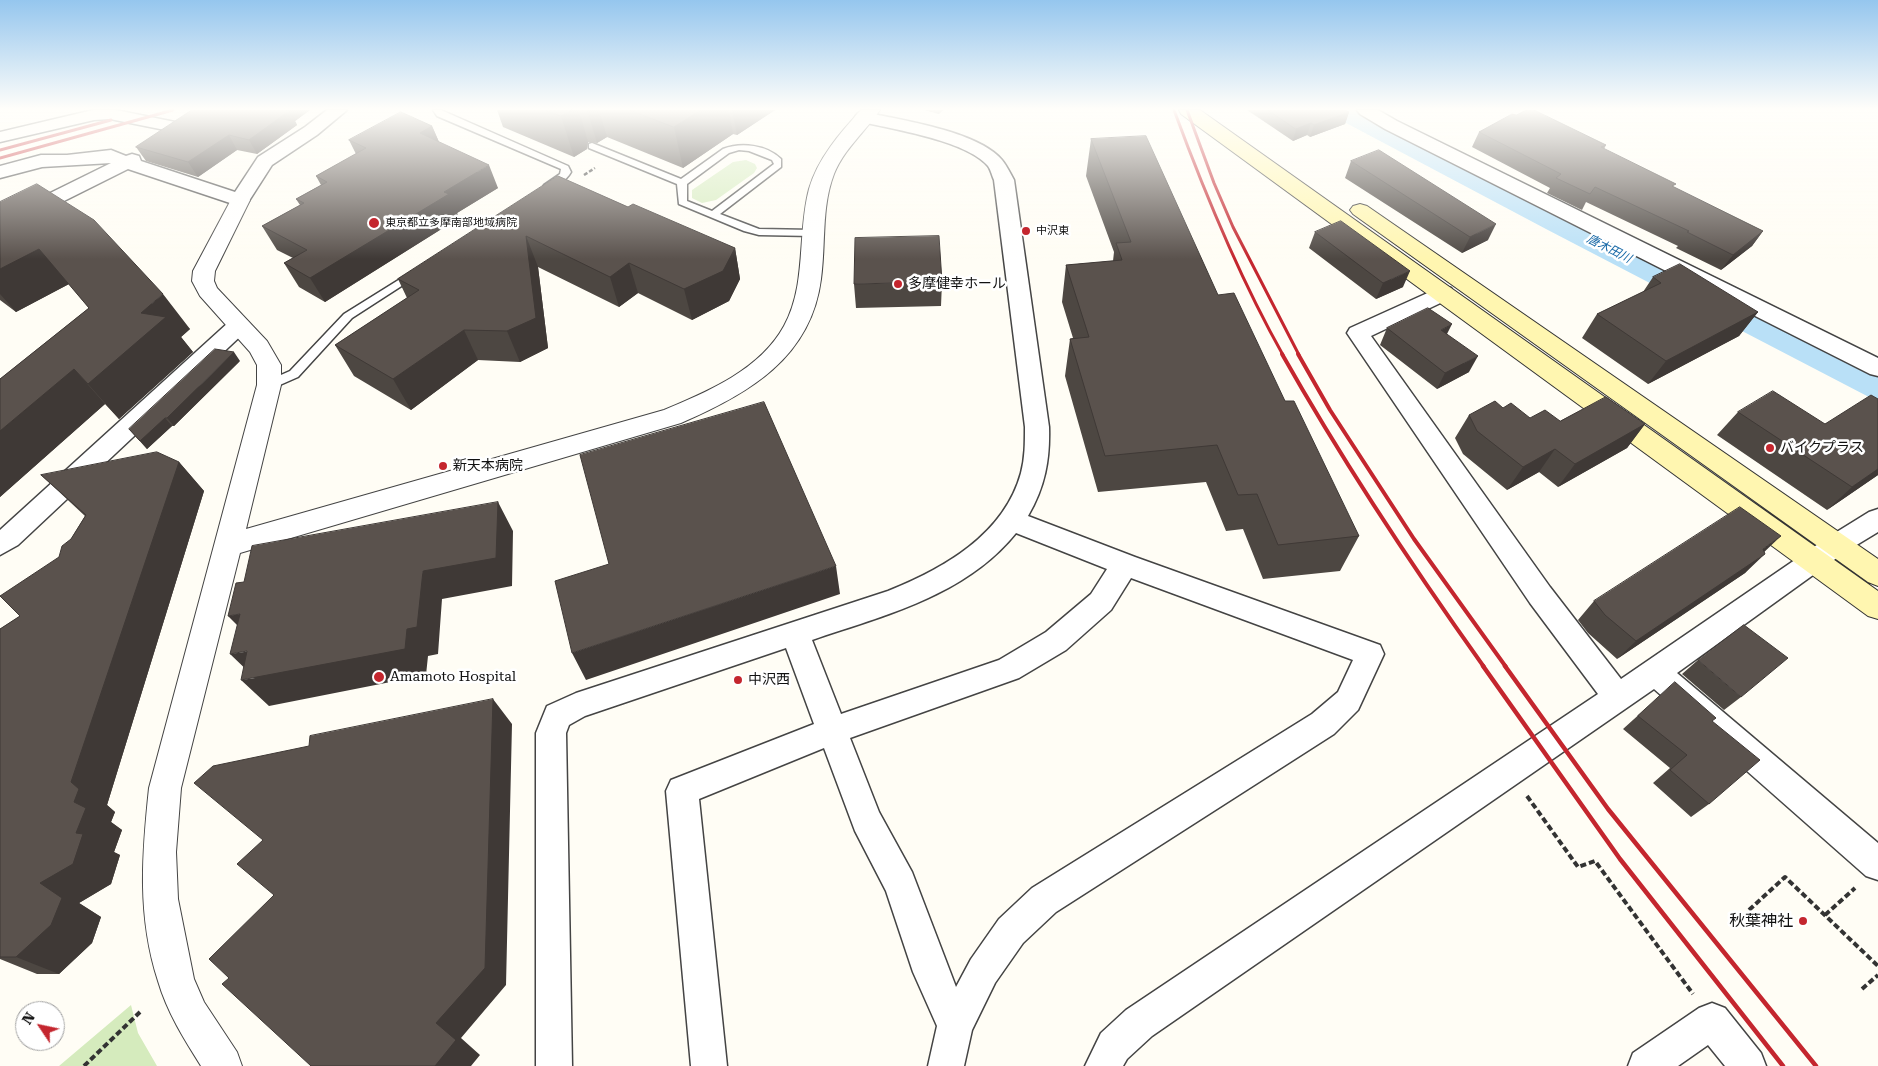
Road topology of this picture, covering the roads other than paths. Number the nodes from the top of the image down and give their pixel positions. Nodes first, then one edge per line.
1 (78, 160) edge
2 (120, 160) edge
3 (132, 160) edge
4 (267, 160) edge
5 (546, 160) edge
6 (625, 160) edge
7 (717, 160) edge
8 (777, 160) edge
9 (833, 160) edge
10 (991, 160) edge
11 (1257, 160) edge
12 (1286, 160) edge
13 (1461, 160) edge
14 (127, 163) junction
15 (0, 172) edge
16 (682, 183) junction
17 (539, 192) edge
18 (240, 200) junction
19 (714, 215) junction
20 (813, 233) junction
21 (0, 237) edge
22 (423, 268) edge
23 (1443, 293) junction
24 (238, 326) junction
25 (1878, 368) edge
26 (269, 385) junction
27 (1011, 520) junction
28 (1878, 520) edge
29 (0, 544) edge
30 (228, 545) junction
31 (1825, 553) junction
32 (1125, 565) junction
33 (1878, 574) edge
34 (1878, 607) edge
35 (795, 633) junction
36 (1655, 672) junction
37 (1616, 697) junction
38 (832, 731) junction
39 (1868, 875) edge
40 (955, 1026) junction
41 (223, 1066) edge
42 (554, 1066) edge
43 (709, 1066) edge
44 (946, 1066) edge
45 (1103, 1066) edge
46 (1646, 1066) edge
47 (1748, 1066) edge

1 - 15 street
2 - 14 street
3 - 14 street
4 - 18 street
5 - 17 lane
6 - 16 lane
7 - 16 lane
8 - 19 lane
9 - 20 street
10 - 27 street
11 - 23 main road
12 - 31 main road
13 - 25 street
14 - 18 street
14 - 21 street
16 - 19 lane
18 - 24 street
19 - 20 lane
20 - 30 street
22 - 26 lane
23 - 31 main road
23 - 37 street
24 - 26 street
24 - 29 street
26 - 30 street
27 - 32 street
27 - 35 street
28 - 31 street
30 - 41 street
31 - 33 main road
31 - 34 main road
31 - 36 street
32 - 38 street
32 - 40 street
35 - 38 street
35 - 42 street
36 - 37 street
36 - 39 street
37 - 45 street
38 - 40 street
38 - 43 street
40 - 44 street
46 - 47 street

